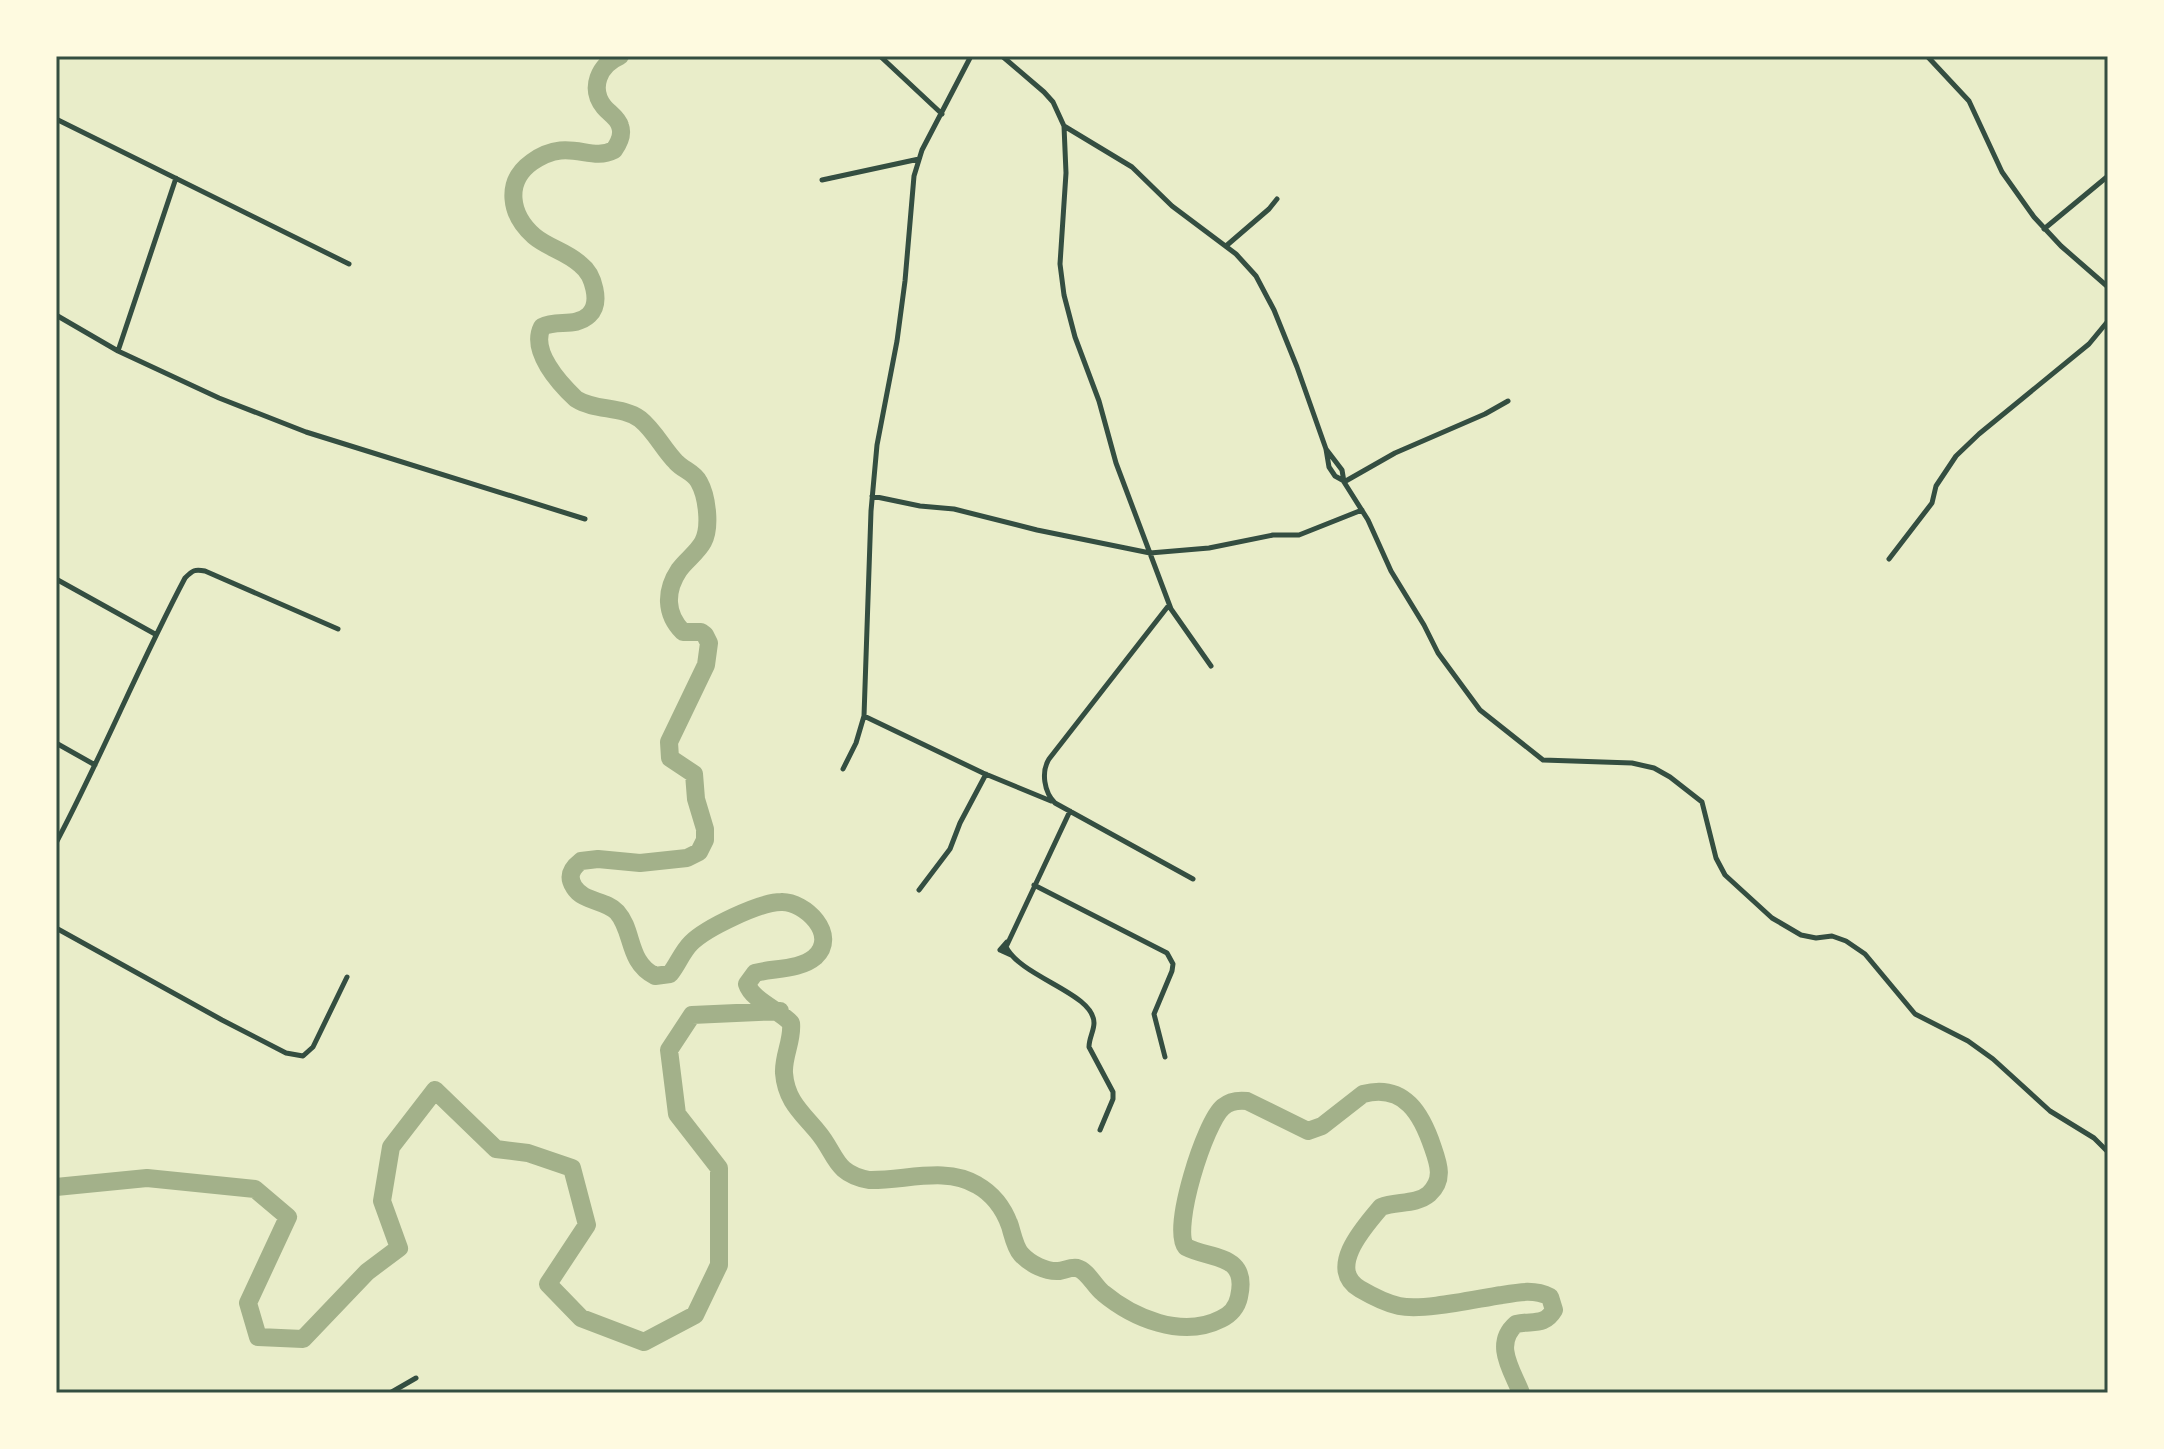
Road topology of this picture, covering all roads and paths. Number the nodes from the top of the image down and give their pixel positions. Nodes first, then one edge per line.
1 (880, 56) edge
2 (971, 56) edge
3 (1002, 56) edge
4 (1927, 56) edge
5 (942, 114) junction
6 (56, 119) edge
7 (1064, 126) junction
8 (919, 159) junction
9 (2108, 176) edge
10 (176, 178) junction
11 (822, 180) dead end
12 (1277, 199) dead end
13 (2044, 229) junction
14 (1226, 246) junction
15 (349, 264) dead end
16 (2108, 287) edge
17 (56, 315) edge
18 (2108, 321) edge
19 (118, 351) junction
20 (1508, 401) dead end
21 (1326, 449) junction
22 (1344, 482) junction
23 (872, 496) junction
24 (1362, 510) junction
25 (585, 519) dead end
26 (1150, 553) junction
27 (1889, 559) dead end
28 (56, 579) edge
29 (1170, 605) junction
30 (338, 629) dead end
31 (155, 634) junction
32 (1211, 666) dead end
33 (864, 716) junction
34 (56, 743) edge
35 (95, 765) junction
36 (843, 769) dead end
37 (987, 774) junction
38 (1055, 803) junction
39 (1070, 811) junction
40 (56, 843) edge
41 (1193, 879) dead end
42 (1034, 885) junction
43 (919, 890) dead end
44 (56, 928) edge
45 (347, 977) dead end
46 (1165, 1057) dead end
47 (1100, 1130) dead end
48 (2108, 1152) edge
49 (416, 1378) dead end
50 (390, 1393) edge

1 - 5 street
2 - 5 street
3 - 7 street
4 - 13 street
5 - 8 street
6 - 10 street
7 - 14 street
7 - 26 street
8 - 11 street
8 - 23 street
9 - 13 street
10 - 15 street
10 - 19 street
12 - 14 street
13 - 16 street
14 - 21 street
17 - 19 street
18 - 27 street
19 - 25 street
20 - 22 street
21 - 22 street
21 - 22 street
22 - 24 street
23 - 26 street
23 - 33 street
24 - 26 street
24 - 48 street
26 - 29 street
28 - 31 street
29 - 32 street
29 - 38 street
30 - 31 street
31 - 35 street
33 - 36 street
33 - 37 street
34 - 35 street
35 - 40 street
37 - 38 street
37 - 43 street
38 - 39 street
39 - 41 street
39 - 42 street
42 - 46 street
42 - 47 street
44 - 45 street
49 - 50 street

